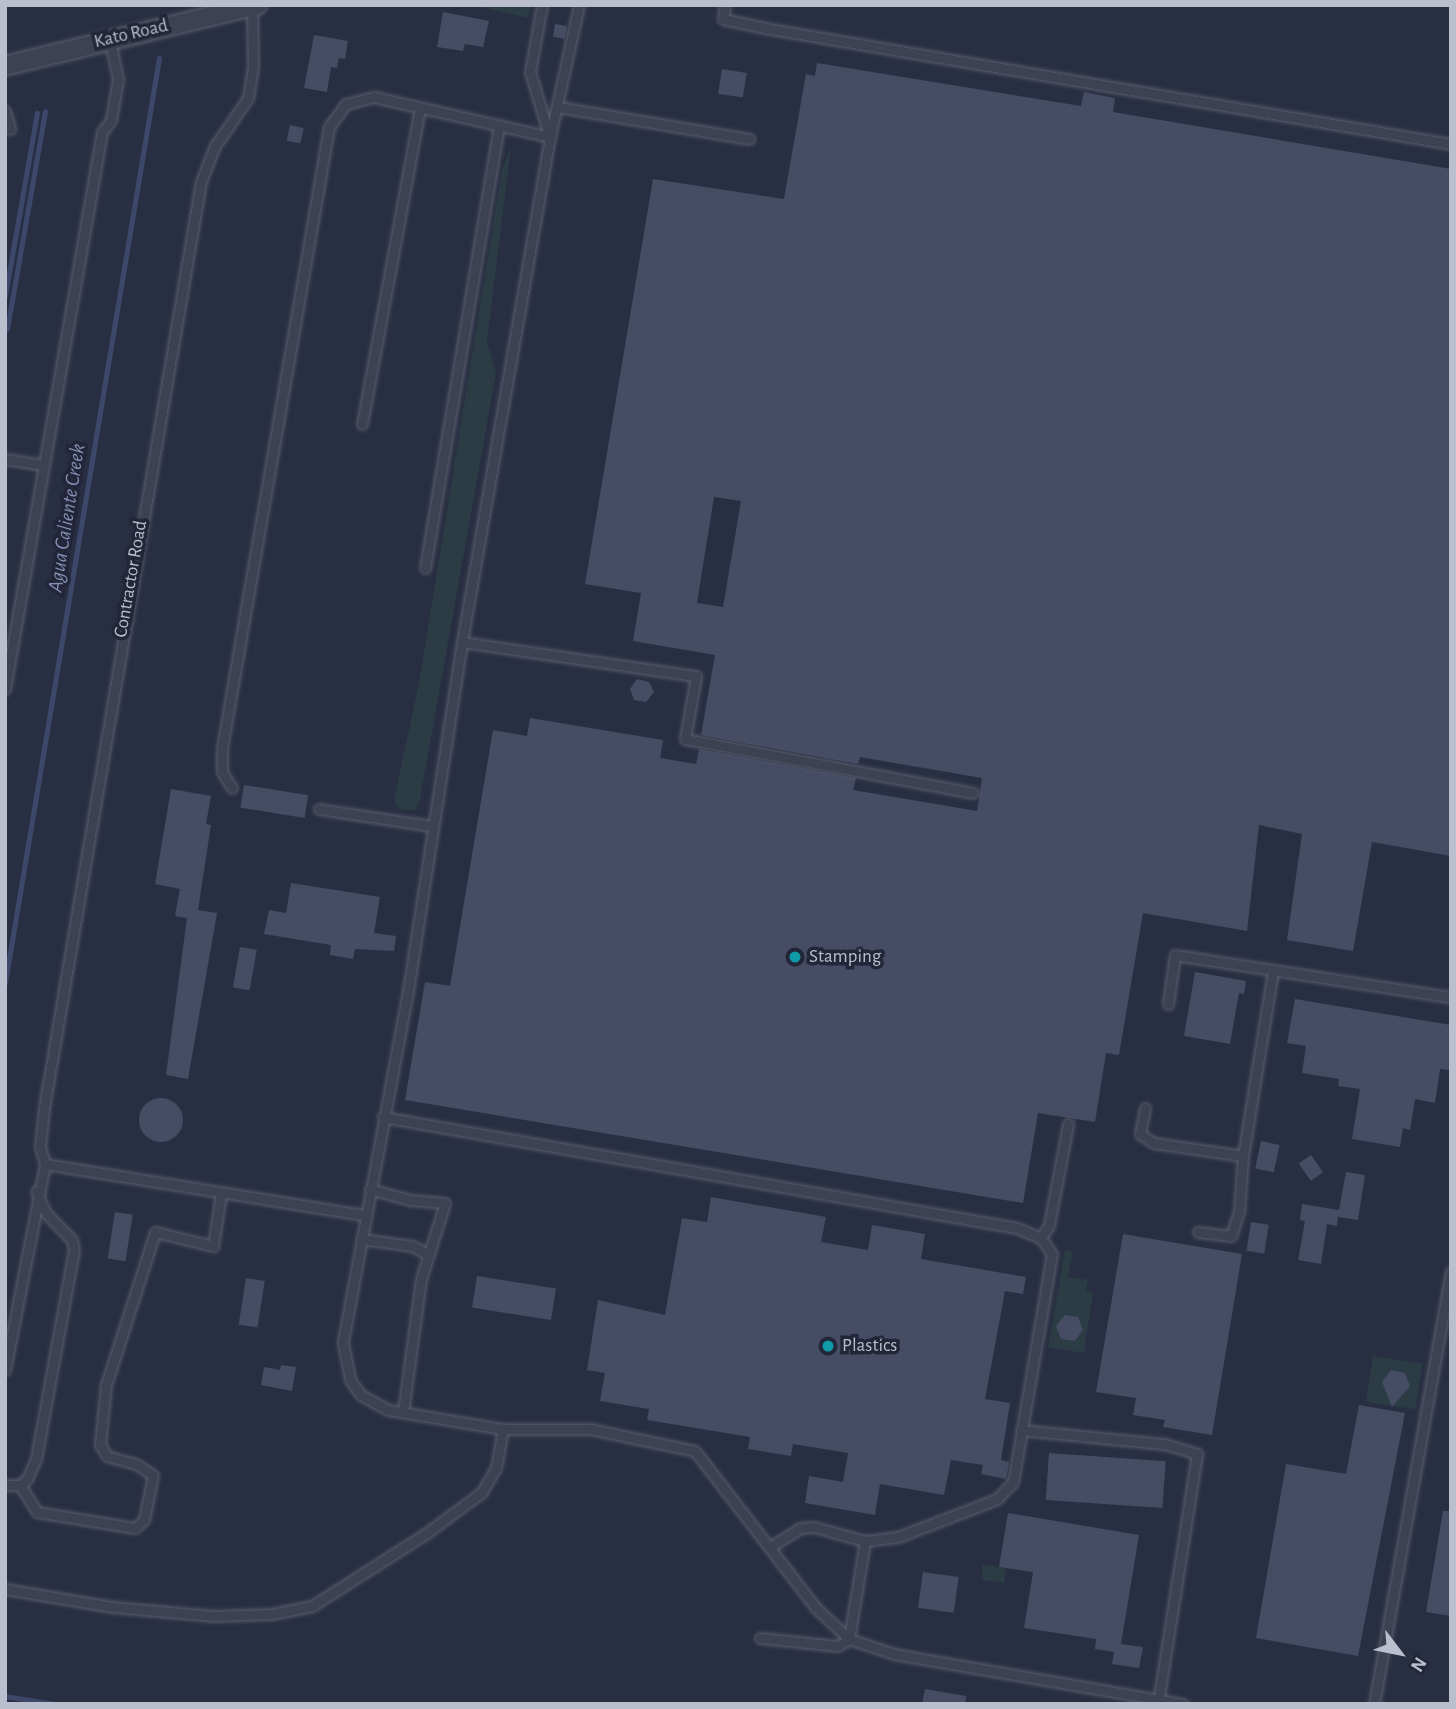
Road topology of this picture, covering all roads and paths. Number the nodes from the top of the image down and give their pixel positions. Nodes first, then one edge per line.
1 (542, 5) edge
2 (579, 5) edge
3 (725, 5) edge
4 (255, 6) edge
5 (109, 38) junction
6 (5, 65) edge
7 (421, 107) junction
8 (558, 107) junction
9 (5, 111) edge
10 (499, 125) junction
11 (10, 129) dead end
12 (550, 137) junction
13 (749, 138) dead end
14 (1451, 144) edge
15 (362, 424) dead end
16 (5, 459) edge
17 (44, 465) junction
18 (425, 568) dead end
19 (462, 642) junction
20 (5, 689) edge
21 (232, 788) dead end
22 (972, 793) dead end
23 (319, 809) dead end
24 (432, 826) junction
25 (1273, 970) junction
26 (1451, 997) edge
27 (1168, 1004) dead end
28 (1145, 1108) dead end
29 (383, 1117) junction
30 (1068, 1124) dead end
31 (1243, 1156) junction
32 (45, 1164) junction
33 (370, 1189) junction
34 (36, 1191) junction
35 (221, 1194) junction
36 (365, 1214) junction
37 (1198, 1233) dead end
38 (1041, 1238) junction
39 (361, 1239) junction
40 (427, 1254) junction
41 (1451, 1272) edge
42 (5, 1370) edge
43 (403, 1412) junction
44 (503, 1429) junction
45 (1021, 1430) junction
46 (5, 1485) edge
47 (20, 1485) junction
48 (865, 1541) junction
49 (770, 1548) junction
50 (5, 1589) edge
51 (760, 1638) dead end
52 (849, 1639) junction
53 (1157, 1702) edge
54 (1183, 1704) edge
55 (1374, 1704) edge

1 - 12 lane
2 - 8 lane
3 - 14 lane
4 - 5 street, Kato Road
4 - 32 lane, Contractor Road
5 - 6 street, Kato Road
5 - 17 lane
7 - 10 lane
7 - 15 lane
7 - 21 lane
8 - 12 lane
8 - 13 lane
9 - 11 lane
10 - 12 lane
10 - 18 lane
12 - 19 lane
16 - 17 lane
17 - 20 lane
19 - 22 lane
19 - 24 lane
23 - 24 lane
24 - 29 lane
25 - 26 lane
25 - 27 lane
25 - 31 lane
28 - 31 lane
29 - 33 lane
29 - 38 lane
30 - 38 lane
31 - 37 lane
32 - 34 lane
32 - 35 lane
33 - 36 lane
33 - 40 lane
34 - 42 lane
34 - 47 lane
35 - 36 lane
35 - 47 lane
36 - 39 lane
38 - 45 lane
39 - 40 lane
39 - 43 lane
40 - 43 lane
41 - 55 lane
43 - 44 lane
44 - 49 lane
44 - 50 lane
45 - 48 lane
45 - 53 lane
46 - 47 lane
48 - 49 lane
48 - 52 lane
49 - 52 lane
51 - 52 lane
52 - 53 lane
53 - 54 lane

